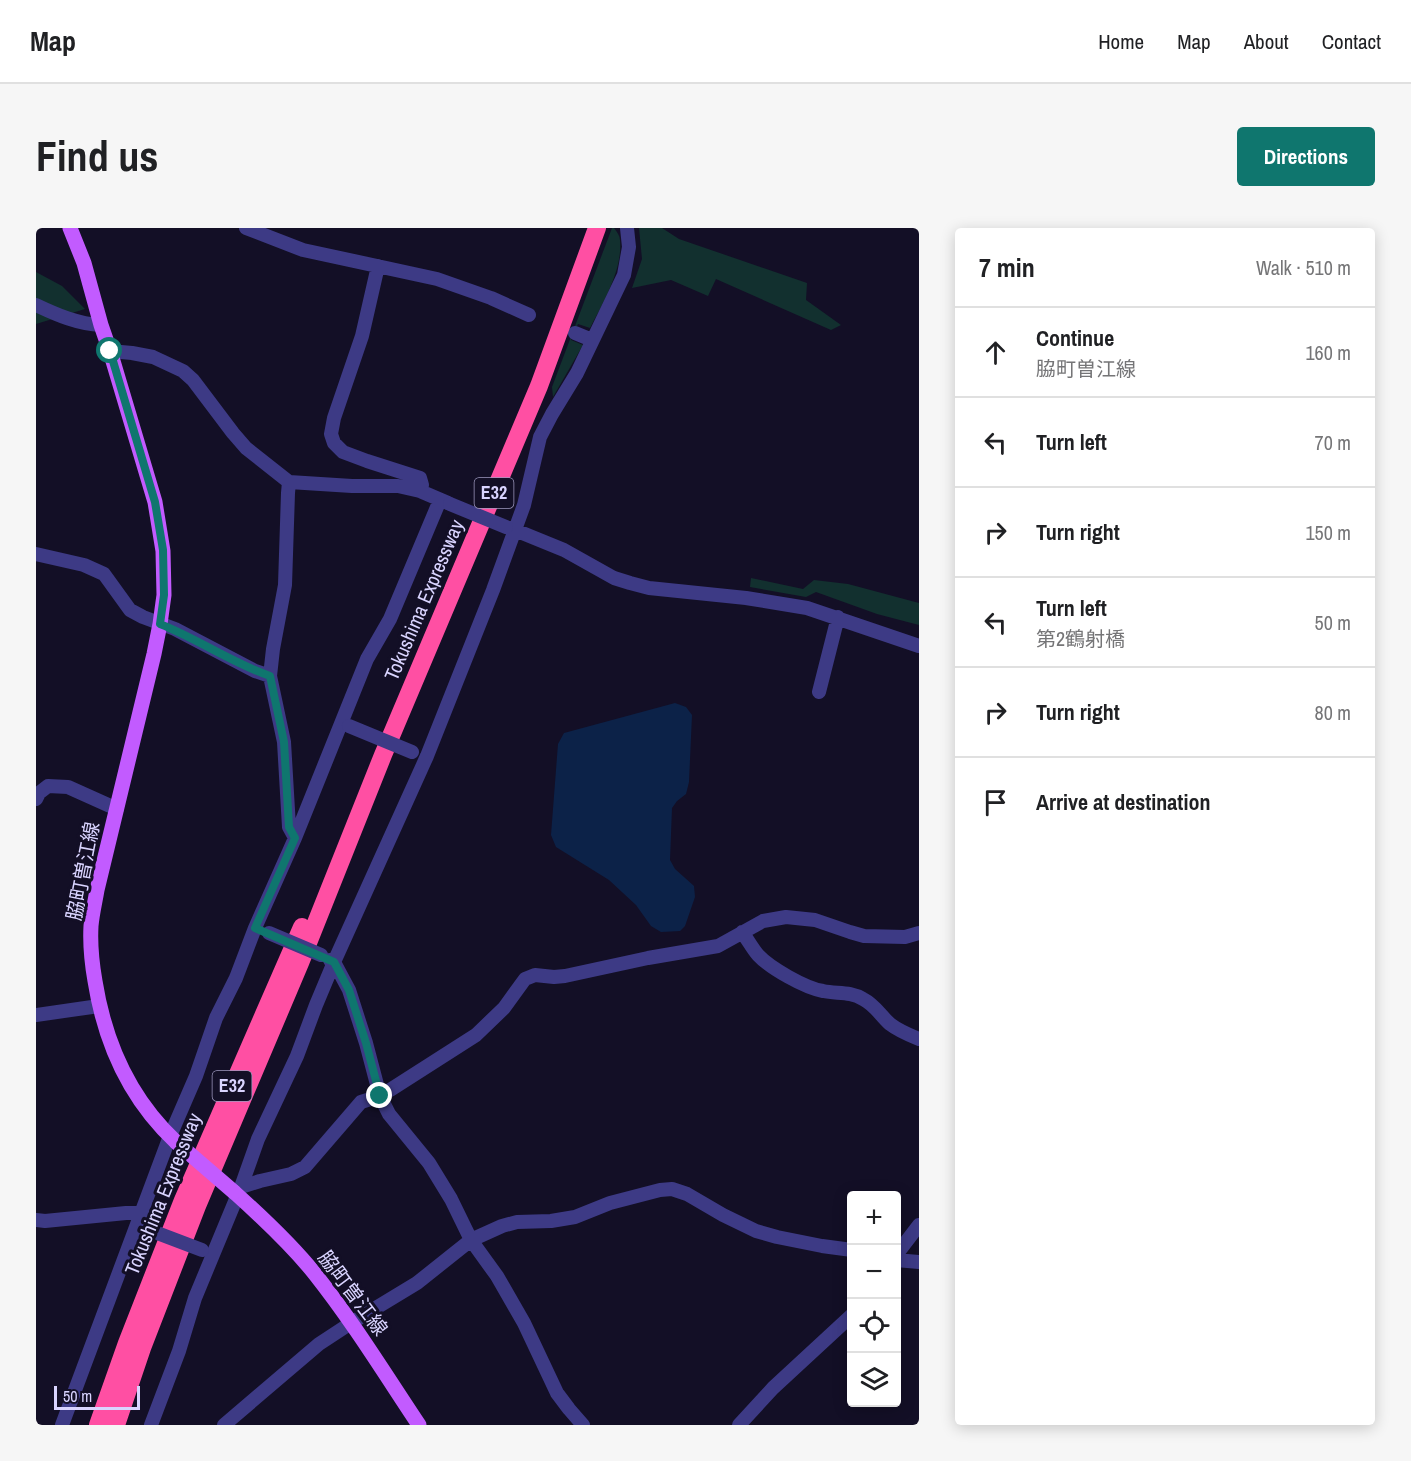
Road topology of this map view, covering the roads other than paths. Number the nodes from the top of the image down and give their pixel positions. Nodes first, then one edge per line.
1 (70, 228) edge
2 (246, 228) edge
3 (597, 228) edge
4 (627, 228) edge
5 (378, 266) junction
6 (36, 305) edge
7 (529, 315) dead end
8 (101, 325) junction
9 (575, 333) dead end
10 (592, 340) junction
11 (110, 351) junction
12 (289, 482) junction
13 (420, 491) junction
14 (445, 502) junction
15 (511, 528) junction
16 (36, 554) edge
17 (838, 617) junction
18 (160, 624) junction
19 (919, 646) edge
20 (270, 676) junction
21 (819, 692) dead end
22 (345, 725) junction
23 (383, 755) junction
24 (427, 756) junction
25 (36, 799) edge
26 (117, 809) junction
27 (295, 838) junction
28 (255, 928) junction
29 (742, 932) junction
30 (919, 933) edge
31 (334, 962) junction
32 (99, 1005) junction
33 (36, 1016) edge
34 (919, 1040) edge
35 (380, 1096) junction
36 (173, 1139) junction
37 (237, 1191) junction
38 (36, 1221) edge
39 (140, 1222) junction
40 (919, 1225) edge
41 (471, 1240) junction
42 (847, 1249) edge
43 (901, 1250) edge
44 (207, 1252) junction
45 (901, 1260) edge
46 (919, 1262) edge
47 (847, 1320) edge
48 (351, 1323) junction
49 (62, 1425) edge
50 (98, 1425) edge
51 (116, 1425) edge
52 (151, 1425) edge
53 (224, 1425) edge
54 (419, 1425) edge
55 (583, 1425) edge
56 (739, 1425) edge

1 - 8 main road, 脇町曽江線
2 - 5 street
3 - 23 highway, Tokushima Expressway / E32
4 - 10 street
5 - 7 street
5 - 13 street
6 - 8 street
8 - 11 main road, 脇町曽江線
9 - 10 street
10 - 15 street
11 - 12 street
11 - 18 main road, 脇町曽江線
12 - 13 street
12 - 20 street
13 - 14 street
14 - 15 street, bridge
14 - 22 street
15 - 17 street
15 - 24 street
16 - 18 street
17 - 19 street
17 - 21 street
18 - 20 street
18 - 26 main road, 脇町曽江線
20 - 27 street
22 - 24 street, bridge
22 - 27 street
23 - 50 highway, Tokushima Expressway / E32
23 - 51 highway, Tokushima Expressway / E32
24 - 31 street
25 - 26 street
26 - 32 main road, 脇町曽江線
27 - 28 street
28 - 31 street, bridge
28 - 36 street
29 - 30 street
29 - 34 street
29 - 35 street
31 - 35 street
31 - 37 street
32 - 33 street
32 - 36 main road, 脇町曽江線
35 - 37 street
35 - 41 street
36 - 37 main road, 脇町曽江線, bridge
36 - 39 street
37 - 44 street
37 - 48 main road, 脇町曽江線
38 - 39 street
39 - 44 street, bridge
39 - 49 street
40 - 43 street
41 - 42 street
41 - 48 street
41 - 55 street
44 - 52 street
45 - 46 street
47 - 56 street
48 - 53 street
48 - 54 main road, 脇町曽江線

